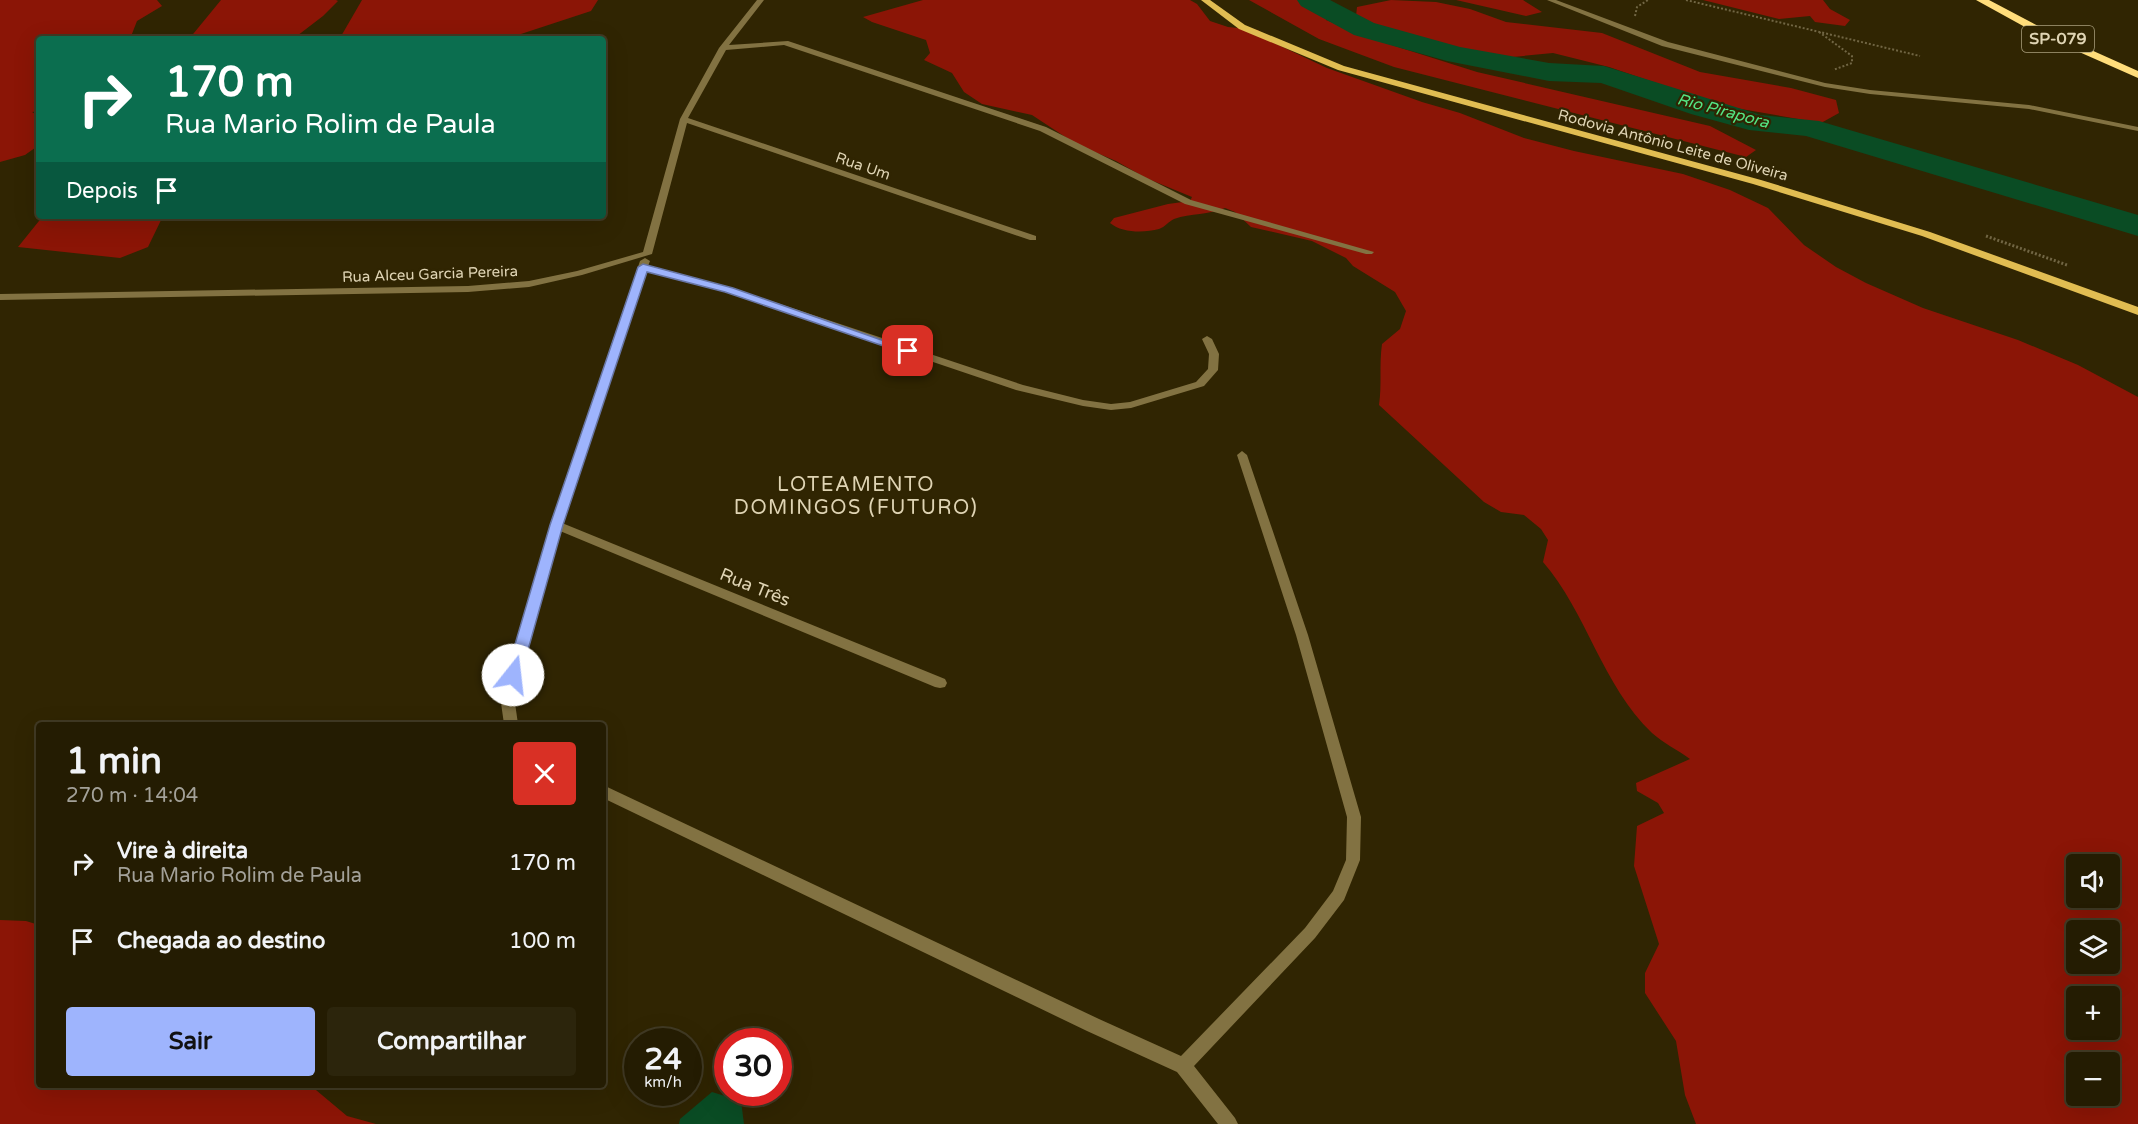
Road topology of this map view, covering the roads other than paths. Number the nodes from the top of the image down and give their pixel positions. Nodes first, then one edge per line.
1 (761, 0) edge
2 (1205, 0) edge
3 (1550, 0) edge
4 (1981, 0) edge
5 (723, 48) junction
6 (2138, 75) edge
7 (684, 119) junction
8 (2138, 129) edge
9 (1033, 238) dead end
10 (1369, 252) dead end
11 (647, 254) junction
12 (643, 267) junction
13 (0, 297) edge
14 (2138, 311) edge
15 (1207, 339) dead end
16 (1242, 455) dead end
17 (556, 525) junction
18 (940, 683) dead end
19 (511, 722) edge
20 (606, 792) edge
21 (1183, 1066) junction
22 (1229, 1124) edge

1 - 5 street
2 - 14 main road, Rodovia Antônio Leite de Oliveira
3 - 8 street
4 - 6 highway, SP-079
5 - 7 street
5 - 10 street
7 - 9 street, Rua Um
7 - 11 street
11 - 12 street
11 - 13 street, Rua Alceu Garcia Pereira
12 - 15 street
12 - 17 street
16 - 21 street
17 - 18 street, Rua Três
17 - 19 street
20 - 21 street
21 - 22 street

